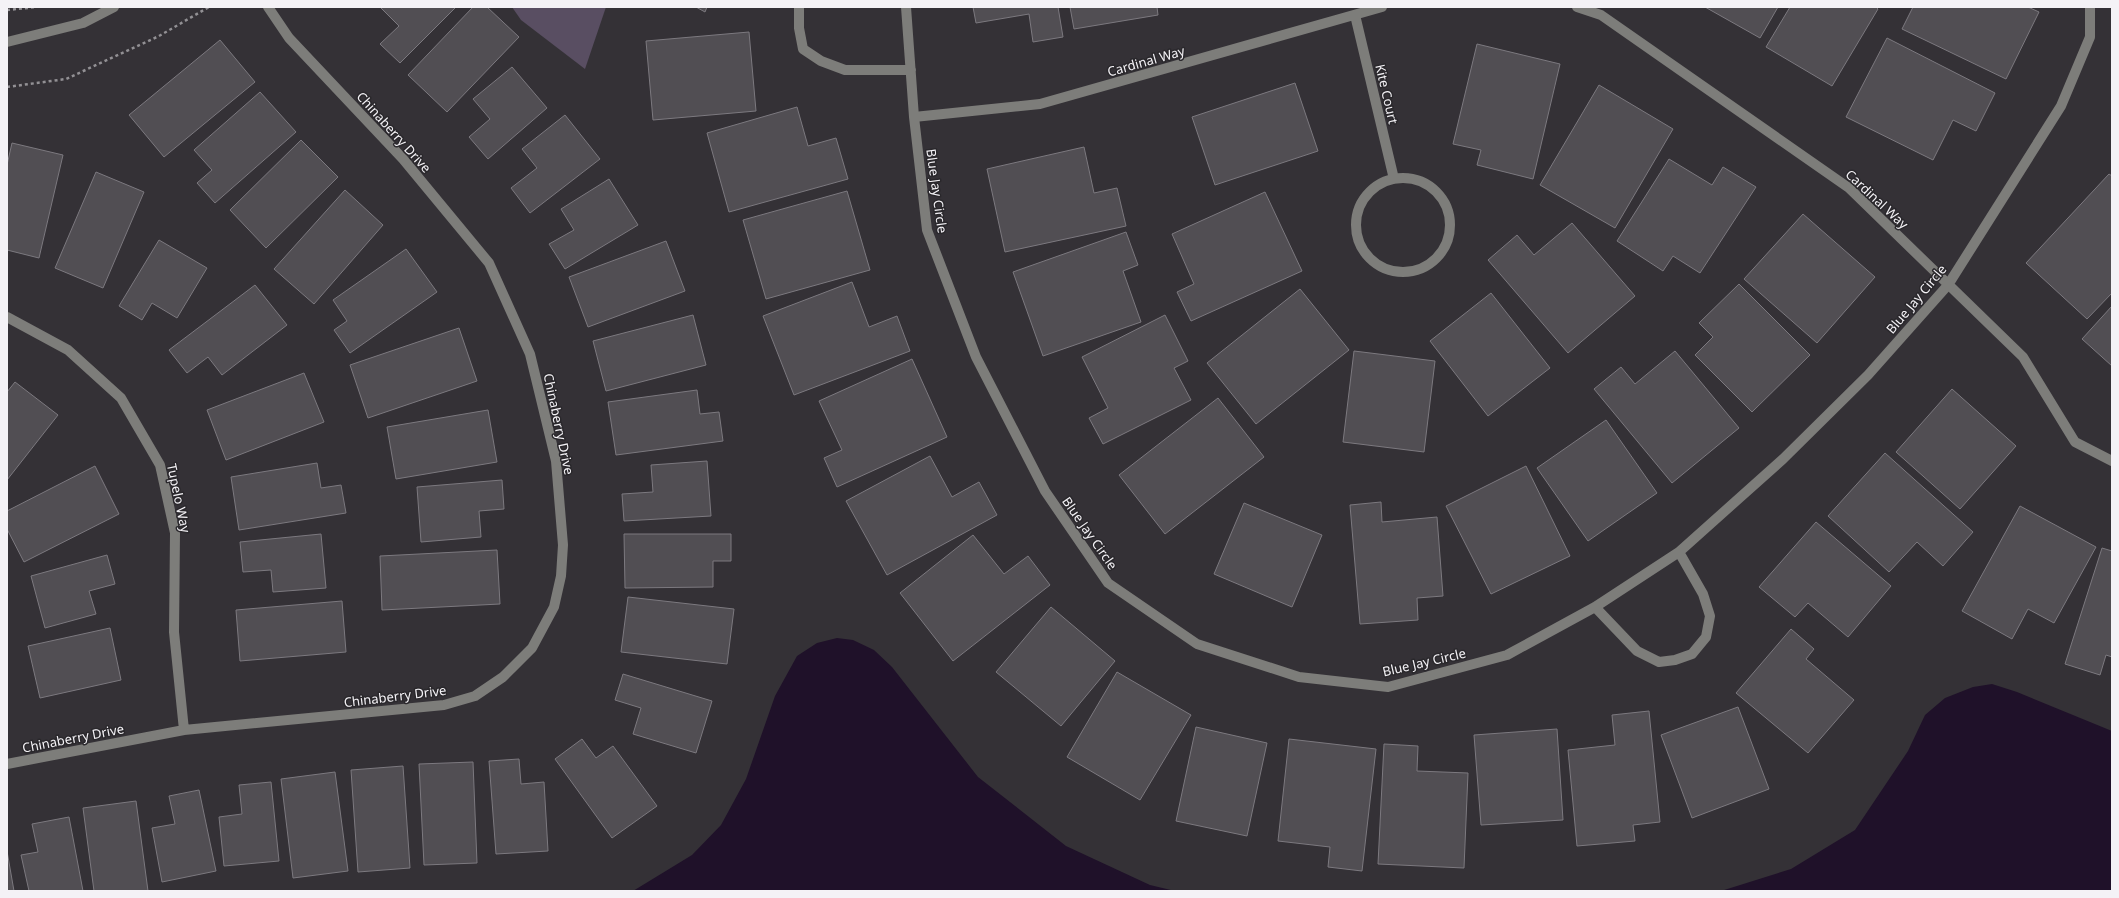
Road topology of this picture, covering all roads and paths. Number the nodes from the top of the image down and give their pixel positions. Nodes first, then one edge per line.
1 (37, 7) edge
2 (114, 7) edge
3 (209, 7) edge
4 (268, 7) edge
5 (799, 7) edge
6 (906, 7) edge
7 (1382, 7) edge
8 (1577, 7) edge
9 (2090, 7) edge
10 (7, 10) edge
11 (1355, 15) junction
12 (7, 42) edge
13 (911, 70) junction
14 (7, 87) edge
15 (914, 117) junction
16 (1394, 179) junction
17 (1948, 284) junction
18 (7, 317) edge
19 (2112, 461) edge
20 (1679, 552) junction
21 (1595, 607) junction
22 (184, 730) junction
23 (7, 764) edge

1 - 10 path
2 - 12 street
3 - 14 path
4 - 22 street, Chinaberry Drive
5 - 13 street
6 - 13 street, Blue Jay Circle
7 - 11 street, Cardinal Way
8 - 17 street, Cardinal Way
9 - 17 street, Blue Jay Circle
11 - 15 street, Cardinal Way
11 - 16 street, Kite Court
13 - 15 street, Blue Jay Circle
15 - 21 street, Blue Jay Circle
16 - 16 street
17 - 19 street, Cardinal Way
17 - 20 street, Blue Jay Circle
18 - 22 street, Tupelo Way
20 - 21 street, Blue Jay Circle
20 - 21 street
22 - 23 street, Chinaberry Drive

